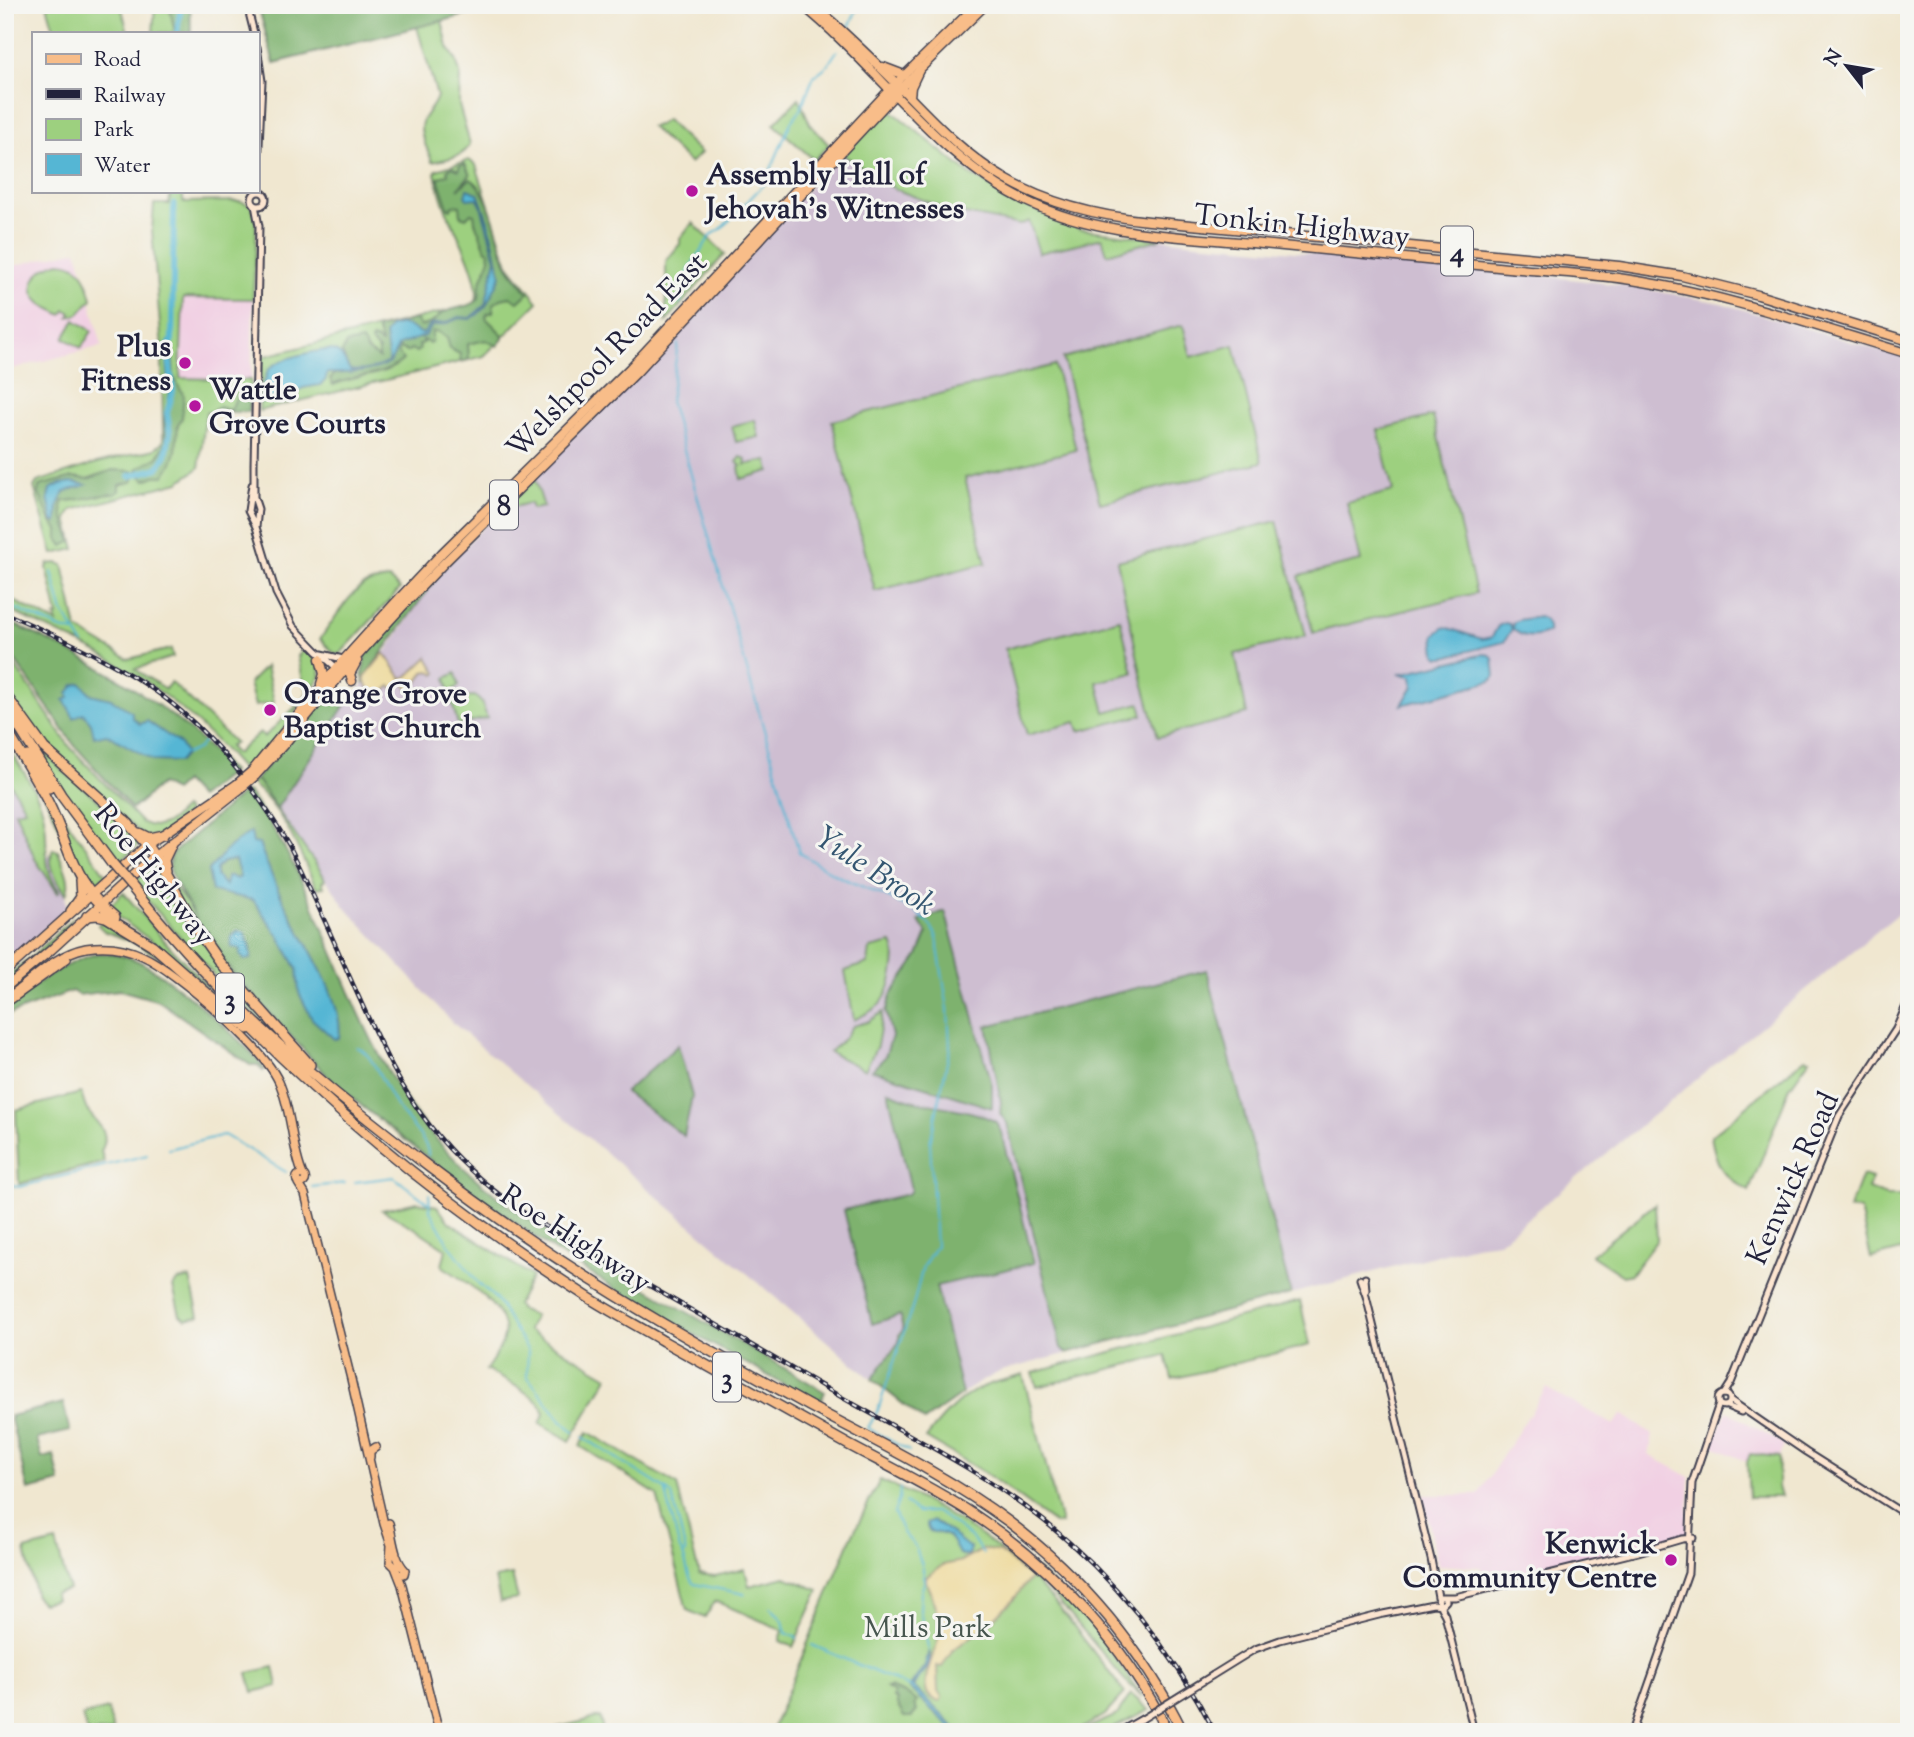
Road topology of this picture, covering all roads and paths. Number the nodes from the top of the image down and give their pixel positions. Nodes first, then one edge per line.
1 (247, 5) edge
2 (802, 5) edge
3 (813, 5) edge
4 (976, 5) edge
5 (986, 5) edge
6 (254, 32) edge
7 (869, 57) junction
8 (259, 61) edge
9 (920, 68) junction
10 (904, 75) junction
11 (882, 81) junction
12 (896, 89) junction
13 (910, 97) junction
14 (885, 104) junction
15 (872, 110) junction
16 (915, 113) junction
17 (259, 178) joint
18 (256, 192) edge
19 (259, 192) edge
20 (264, 194) junction
21 (259, 205) junction
22 (1909, 341) edge
23 (1909, 354) edge
24 (632, 371) junction
25 (387, 624) junction
26 (319, 654) junction
27 (345, 659) junction
28 (338, 673) junction
29 (352, 681) dead end
30 (318, 690) junction
31 (5, 694) edge
32 (5, 705) edge
33 (5, 724) edge
34 (253, 774) junction
35 (239, 787) junction
36 (125, 820) junction
37 (163, 835) junction
38 (172, 843) junction
39 (147, 845) junction
40 (155, 857) junction
41 (111, 868) junction
42 (166, 874) junction
43 (80, 880) junction
44 (125, 887) junction
45 (90, 894) junction
46 (100, 904) junction
47 (71, 911) junction
48 (87, 916) junction
49 (130, 930) junction
50 (5, 972) edge
51 (5, 988) edge
52 (1909, 999) edge
53 (5, 1001) edge
54 (280, 1056) junction
55 (343, 1100) junction
56 (301, 1179) junction
57 (324, 1268) junction
58 (1362, 1278) dead end
59 (346, 1341) junction
60 (347, 1367) junction
61 (1726, 1401) junction
62 (373, 1448) junction
63 (373, 1475) junction
64 (1909, 1517) edge
65 (389, 1522) junction
66 (1692, 1540) junction
67 (395, 1558) junction
68 (1442, 1600) junction
69 (439, 1732) edge
70 (1119, 1732) edge
71 (1168, 1732) edge
72 (1183, 1732) edge
73 (1474, 1732) edge
74 (1634, 1732) edge

1 - 6 main road
2 - 11 highway, Tonkin Highway / 4
3 - 7 highway, Tonkin Highway / 4
4 - 10 main road, Welshpool Road East / 8
5 - 9 main road, Welshpool Road East / 8
7 - 10 highway
7 - 12 highway, Tonkin Highway / 4
8 - 17 main road
9 - 12 main road, Welshpool Road East / 8
9 - 13 highway
10 - 12 main road, Welshpool Road East / 8
11 - 12 highway, Tonkin Highway / 4
11 - 15 highway
12 - 13 highway, Tonkin Highway / 4
12 - 14 highway, Welshpool Road East / 8
12 - 15 highway, Welshpool Road East / 8
12 - 16 highway, Tonkin Highway / 4
13 - 22 highway, Tonkin Highway / 4
14 - 16 highway
14 - 24 highway, Welshpool Road East / 8
15 - 24 highway, Welshpool Road East / 8
16 - 23 highway, Tonkin Highway / 4
17 - 20 main road
18 - 21 main road
19 - 20 main road
20 - 21 main road
21 - 26 main road
24 - 25 highway, Welshpool Road East / 8
24 - 27 highway, Welshpool Road East / 8
25 - 28 highway, Welshpool Road East / 8
25 - 29 highway, 8
26 - 27 main road
26 - 28 main road
26 - 30 highway
27 - 28 highway, Welshpool Road East / 8
28 - 30 highway, Welshpool Road East / 8
28 - 34 highway, Welshpool Road East / 8
30 - 34 highway, Welshpool Road East / 8
31 - 36 highway
32 - 41 highway, Roe Highway / 3
33 - 41 highway, Roe Highway / 3
33 - 43 highway
34 - 35 highway, Welshpool Road East / 8, bridge
35 - 37 highway, Welshpool Road East / 8
35 - 38 highway, Welshpool Road East / 8
36 - 37 highway
36 - 39 highway
37 - 39 highway, Welshpool Road East / 8
38 - 40 highway, Welshpool Road East / 8
38 - 42 highway
39 - 40 highway
39 - 41 highway, Welshpool Road East / 8
40 - 42 highway
40 - 44 highway, Welshpool Road East / 8
41 - 44 highway, Roe Highway / 3, bridge
41 - 45 highway, 8
42 - 55 highway
43 - 45 highway
43 - 47 highway
44 - 46 highway, 8
44 - 54 highway, Roe Highway / 3
44 - 55 highway, Roe Highway / 3
45 - 46 highway
45 - 47 highway, 8
46 - 48 highway, 8
46 - 49 highway
47 - 50 highway, 8
48 - 49 highway
48 - 51 highway, 8
49 - 54 highway
52 - 61 main road, Kenwick Road
53 - 56 main road
54 - 71 highway, Roe Highway / 3
55 - 72 highway, Roe Highway / 3
56 - 57 main road
56 - 57 main road
57 - 59 main road
57 - 60 main road
58 - 68 main road
59 - 60 main road
59 - 62 main road
60 - 63 main road
61 - 64 main road
61 - 66 main road, Kenwick Road
62 - 63 main road
62 - 65 main road
63 - 65 main road
65 - 67 main road
65 - 67 main road
66 - 68 main road
66 - 74 main road, Kenwick Road
67 - 69 main road
68 - 70 main road, bridge
68 - 73 main road

